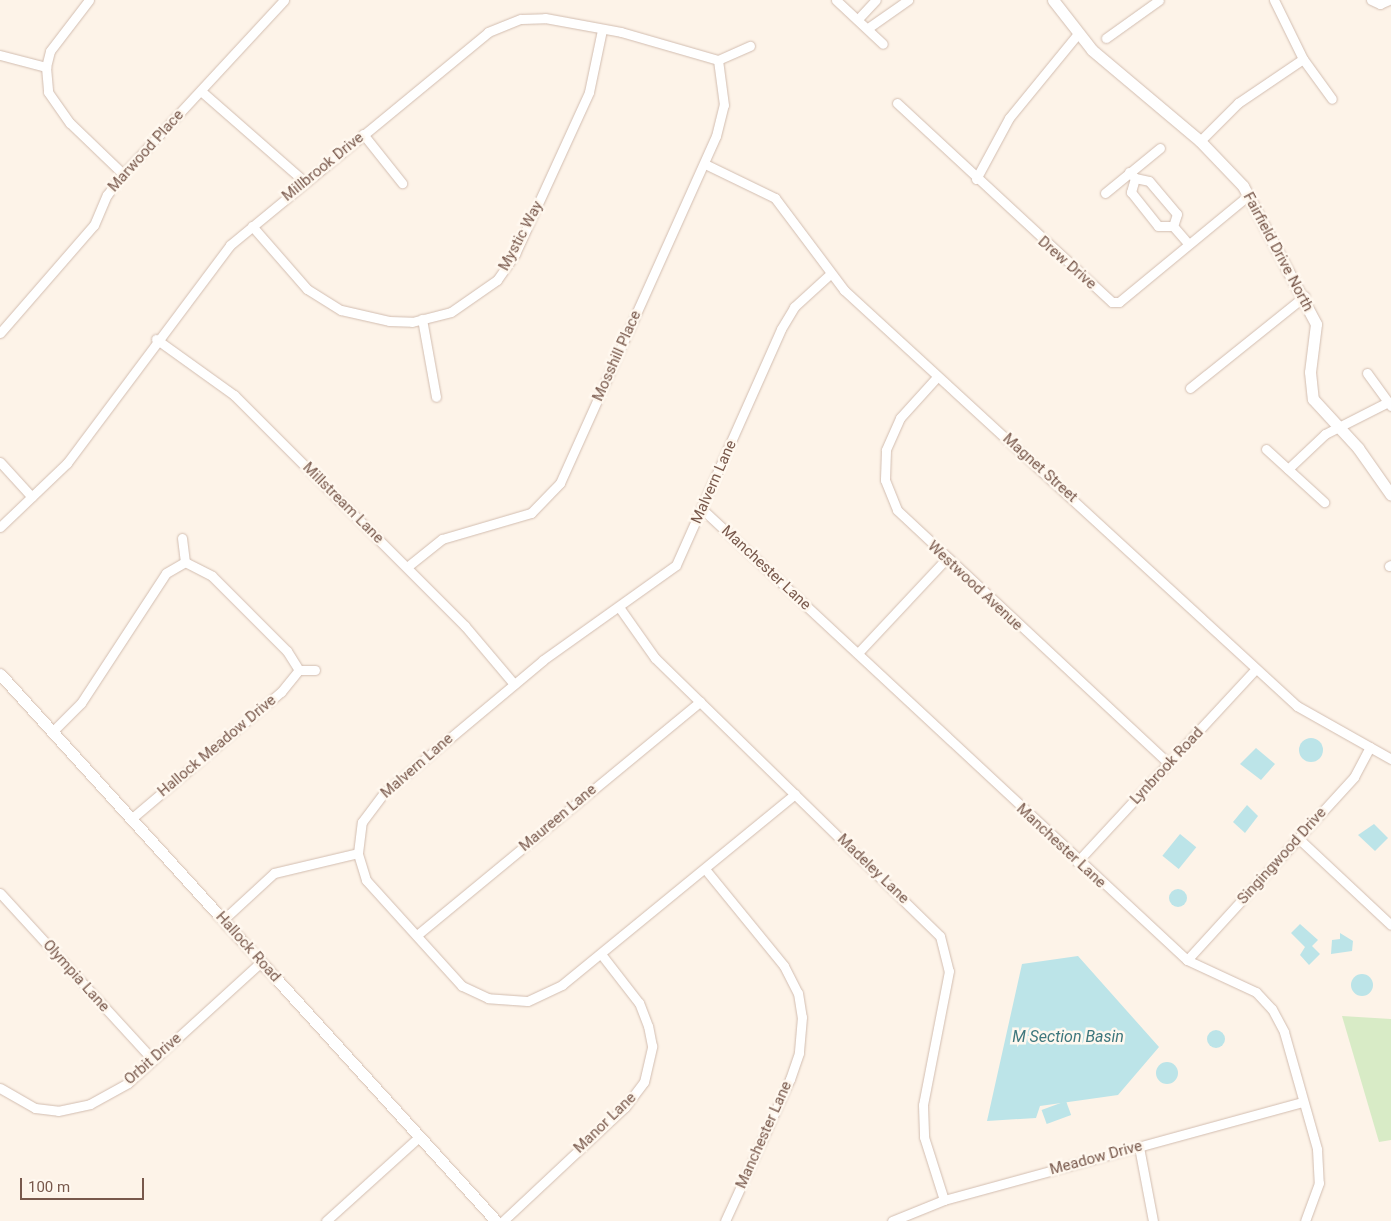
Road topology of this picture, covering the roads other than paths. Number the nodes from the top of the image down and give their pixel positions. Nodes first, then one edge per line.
1 (88, 0) edge
2 (284, 0) edge
3 (836, 0) edge
4 (876, 0) edge
5 (908, 0) edge
6 (1053, 0) edge
7 (1159, 0) edge
8 (1274, 0) edge
9 (1370, 0) edge
10 (1390, 0) edge
11 (858, 19) junction
12 (868, 28) junction
13 (602, 30) junction
14 (1077, 35) junction
15 (1106, 38) dead end
16 (883, 44) dead end
17 (750, 46) dead end
18 (0, 55) edge
19 (1303, 58) junction
20 (718, 60) junction
21 (46, 67) junction
22 (201, 91) junction
23 (1332, 99) dead end
24 (896, 103) dead end
25 (364, 134) junction
26 (1200, 141) junction
27 (1160, 148) dead end
28 (705, 164) junction
29 (123, 174) junction
30 (1132, 175) junction
31 (976, 179) junction
32 (305, 182) junction
33 (402, 183) dead end
34 (1105, 193) dead end
35 (1248, 195) junction
36 (252, 226) junction
37 (1173, 226) junction
38 (1188, 243) junction
39 (829, 275) junction
40 (1305, 296) junction
41 (422, 319) junction
42 (0, 333) edge
43 (156, 338) junction
44 (1367, 373) dead end
45 (937, 377) junction
46 (1190, 388) dead end
47 (436, 398) dead end
48 (1390, 404) edge
49 (1340, 428) junction
50 (1266, 448) dead end
51 (0, 462) edge
52 (1288, 469) junction
53 (1391, 495) edge
54 (32, 497) junction
55 (1324, 502) dead end
56 (702, 509) junction
57 (0, 527) edge
58 (182, 538) dead end
59 (945, 560) junction
60 (185, 562) junction
61 (407, 567) junction
62 (619, 607) junction
63 (858, 653) junction
64 (1256, 669) junction
65 (299, 670) junction
66 (315, 670) dead end
67 (0, 674) edge
68 (514, 684) junction
69 (700, 702) junction
70 (52, 732) junction
71 (1370, 747) junction
72 (1391, 759) edge
73 (1170, 764) junction
74 (795, 794) junction
75 (131, 819) junction
76 (1298, 838) junction
77 (358, 853) junction
78 (1077, 862) junction
79 (705, 869) junction
80 (0, 893) edge
81 (223, 920) junction
82 (1391, 925) edge
83 (417, 935) junction
84 (601, 954) junction
85 (1187, 960) junction
86 (261, 962) junction
87 (153, 1060) junction
88 (0, 1088) edge
89 (1302, 1102) junction
90 (419, 1137) junction
91 (1139, 1147) junction
92 (944, 1200) junction
93 (326, 1221) edge
94 (496, 1221) edge
95 (503, 1221) edge
96 (725, 1221) edge
97 (892, 1221) edge
98 (1153, 1221) edge
99 (1305, 1221) edge

1 - 21 street
2 - 22 street, Marwood Place
3 - 11 street
4 - 11 street
5 - 12 street
6 - 14 street, Fairfield Drive North
7 - 15 street
8 - 19 street
9 - 10 street
11 - 12 street
12 - 16 street
13 - 20 street, Millbrook Drive
13 - 25 street, Millbrook Drive
13 - 41 street, Mystic Way
14 - 26 street, Fairfield Drive North
14 - 31 street
17 - 20 street
18 - 21 street
19 - 23 street
19 - 26 street
20 - 28 street, Mosshill Place
21 - 29 street
22 - 29 street, Marwood Place
22 - 32 street
24 - 31 street, Drew Drive
25 - 32 street, Millbrook Drive
25 - 33 street
26 - 35 street, Fairfield Drive North
27 - 30 street
28 - 39 street, Magnet Street
28 - 61 street, Mosshill Place
29 - 42 street, Marwood Place
30 - 34 street
30 - 37 street
30 - 37 street
31 - 38 street, Drew Drive
32 - 36 street, Millbrook Drive
35 - 38 street, Drew Drive
35 - 40 street, Fairfield Drive North
36 - 41 street, Mystic Way
36 - 43 street, Millbrook Drive
37 - 38 street
39 - 45 street, Magnet Street
39 - 56 street, Malvern Lane
40 - 46 street
40 - 49 street, Fairfield Drive North
41 - 47 street
43 - 54 street, Millbrook Drive
43 - 61 street, Millstream Lane
44 - 48 street
45 - 59 street, Westwood Avenue
45 - 64 street, Magnet Street
48 - 49 street
49 - 52 street
49 - 53 street, Fairfield Drive North
50 - 52 street
51 - 54 street
52 - 55 street
54 - 57 street, Millbrook Drive
56 - 62 street, Malvern Lane
56 - 63 street, Manchester Lane
58 - 60 street
59 - 63 street
59 - 73 street, Westwood Avenue
60 - 65 street
60 - 70 street
61 - 68 street, Millstream Lane
62 - 68 street, Malvern Lane
62 - 69 street, Madeley Lane
63 - 78 street, Manchester Lane
64 - 71 street, Magnet Street
64 - 73 street, Lynbrook Road
65 - 66 street
65 - 75 street, Hallock Meadow Drive
67 - 70 street, Hallock Road
68 - 77 street, Malvern Lane
69 - 74 street, Madeley Lane
69 - 83 street, Maureen Lane
70 - 75 street, Hallock Road
71 - 72 street, Magnet Street
71 - 76 street, Singingwood Drive
73 - 78 street, Lynbrook Road
74 - 79 street, Malvern Lane
74 - 92 street, Madeley Lane
75 - 81 street, Hallock Road
76 - 82 street
76 - 85 street, Singingwood Drive
77 - 81 street
77 - 83 street, Malvern Lane
78 - 85 street, Manchester Lane
79 - 84 street, Malvern Lane
79 - 96 street, Manchester Lane
80 - 87 street, Olympia Lane
81 - 86 street, Hallock Road
83 - 84 street, Malvern Lane
84 - 95 street, Manor Lane
85 - 89 street, Manchester Lane
86 - 87 street, Orbit Drive
86 - 90 street, Hallock Road
87 - 88 street, Orbit Drive
89 - 91 street, Meadow Drive
89 - 99 street, Manchester Lane
90 - 93 street
90 - 94 street, Hallock Road
91 - 92 street, Meadow Drive
91 - 98 street
92 - 97 street, Meadow Drive

